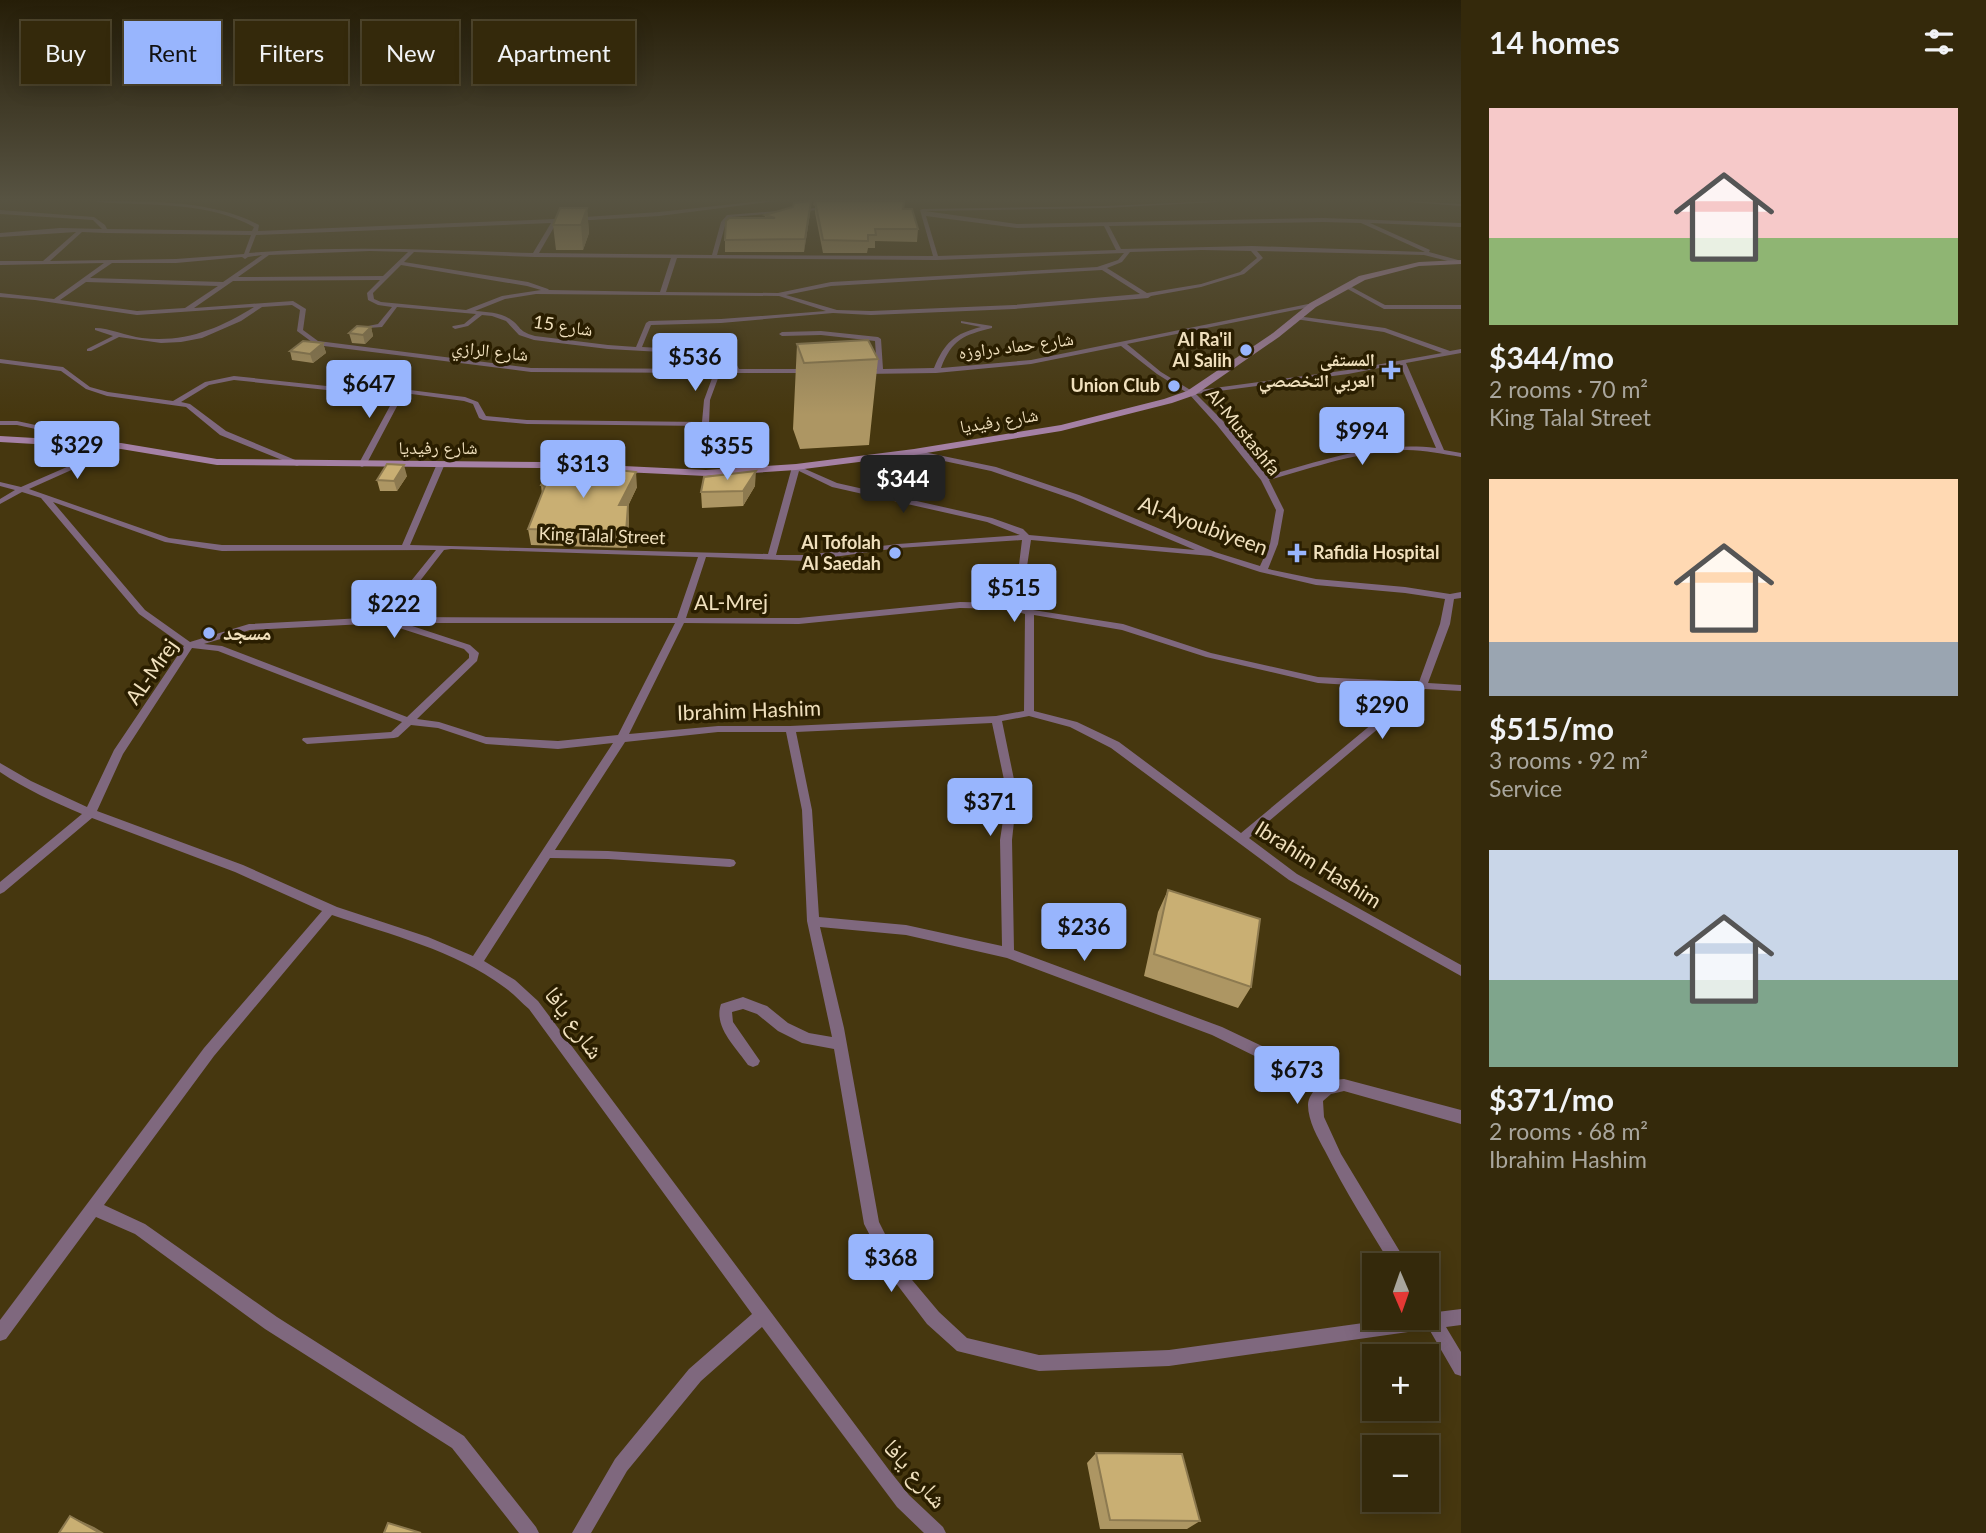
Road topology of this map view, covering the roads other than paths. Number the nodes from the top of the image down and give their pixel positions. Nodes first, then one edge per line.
1 (96, 273) edge
2 (241, 273) edge
3 (390, 273) edge
4 (458, 273) edge
5 (669, 273) edge
6 (1025, 273) joint
7 (1032, 273) edge
8 (1109, 273) edge
9 (1248, 273) edge
10 (1380, 273) edge
11 (385, 278) junction
12 (232, 279) junction
13 (85, 280) junction
14 (225, 284) junction
15 (1346, 286) junction
16 (552, 292) junction
17 (663, 293) junction
18 (0, 295) edge
19 (778, 295) junction
20 (1147, 296) junction
21 (55, 301) junction
22 (262, 304) junction
23 (396, 304) junction
24 (1313, 305) junction
25 (1461, 307) edge
26 (185, 311) junction
27 (468, 311) junction
28 (837, 312) junction
29 (481, 313) junction
30 (1297, 318) junction
31 (963, 322) dead end
32 (370, 327) edge
33 (455, 327) dead end
34 (97, 329) dead end
35 (782, 334) dead end
36 (117, 336) junction
37 (1123, 344) junction
38 (638, 349) junction
39 (89, 350) dead end
40 (1461, 351) edge
41 (1449, 352) junction
42 (0, 361) edge
43 (1403, 363) junction
44 (718, 370) junction
45 (936, 370) junction
46 (737, 371) junction
47 (821, 371) edge
48 (857, 372) edge
49 (880, 372) junction
50 (402, 391) junction
51 (1191, 393) junction
52 (176, 402) junction
53 (0, 423) edge
54 (0, 439) edge
55 (121, 446) junction
56 (1441, 450) junction
57 (914, 452) junction
58 (1461, 455) edge
59 (297, 464) junction
60 (362, 465) junction
61 (440, 466) junction
62 (796, 467) junction
63 (1265, 479) junction
64 (0, 484) edge
65 (21, 489) junction
66 (44, 496) junction
67 (0, 502) edge
68 (1027, 537) junction
69 (405, 547) junction
70 (442, 547) junction
71 (1212, 554) junction
72 (703, 555) junction
73 (771, 556) junction
74 (1263, 570) junction
75 (1456, 596) edge
76 (1029, 612) junction
77 (385, 620) junction
78 (681, 620) junction
79 (188, 645) junction
80 (1422, 687) junction
81 (1461, 688) edge
82 (1029, 712) junction
83 (996, 719) junction
84 (409, 721) junction
85 (790, 730) junction
86 (622, 738) junction
87 (307, 740) dead end
88 (0, 767) edge
89 (90, 813) junction
90 (1241, 839) junction
91 (548, 854) junction
92 (730, 863) dead end
93 (0, 889) edge
94 (330, 909) junction
95 (813, 920) junction
96 (1008, 953) junction
97 (476, 962) junction
98 (1461, 971) edge
99 (840, 1044) junction
100 (752, 1061) dead end
101 (1331, 1086) junction
102 (1461, 1117) edge
103 (93, 1208) junction
104 (1393, 1253) edge
105 (763, 1315) junction
106 (1439, 1315) edge
107 (1461, 1317) edge
108 (1362, 1325) edge
109 (1438, 1330) edge
110 (0, 1333) edge
111 (1461, 1368) edge
112 (530, 1533) edge
113 (581, 1533) edge
114 (937, 1533) edge

1 - 13 street
2 - 12 street
3 - 11 street, شارع 15
4 - 16 street
5 - 17 street
6 - 7 street
6 - 19 street
8 - 20 street
9 - 20 street
10 - 15 main road, شارع رفيديا
11 - 12 street
11 - 23 street, شارع 15
12 - 14 street
13 - 14 street
13 - 21 street
14 - 26 street
15 - 24 main road, شارع رفيديا
15 - 25 street
16 - 17 street
16 - 27 street
17 - 19 street
18 - 21 street, شارع الرازي
19 - 28 street
20 - 28 street
21 - 26 street, شارع الرازي
22 - 26 street, شارع الرازي
22 - 36 street
22 - 44 street, شارع الرازي
23 - 27 street, شارع 15
23 - 32 street
24 - 30 main road, شارع رفيديا
24 - 37 street, شارع حماد دراوزه
27 - 29 street, شارع 15
28 - 38 street
29 - 33 street
29 - 38 street, شارع 15
30 - 41 street
30 - 51 main road, شارع رفيديا
31 - 45 street
34 - 36 street
35 - 49 street
36 - 39 street
37 - 45 street, شارع حماد دراوزه
37 - 51 street, Al-Mustashfa
38 - 46 street, شارع 15
40 - 41 street
41 - 43 street
42 - 52 street
43 - 51 street
43 - 56 street
44 - 46 street
44 - 50 street
45 - 49 street, شارع حماد دراوزه
46 - 47 street
48 - 49 street, شارع حماد دراوزه
50 - 52 street
50 - 60 street
51 - 57 main road, شارع رفيديا
51 - 63 street, Al-Mustashfa
52 - 59 street
53 - 55 street
54 - 55 main road, شارع رفيديا
55 - 59 main road, شارع رفيديا
55 - 65 street
56 - 58 street
56 - 63 street
57 - 62 main road, شارع رفيديا
57 - 71 street, Al-Ayoubiyeen
59 - 60 main road, شارع رفيديا
60 - 61 main road, شارع رفيديا
61 - 62 main road, شارع رفيديا
61 - 69 street
62 - 68 street
62 - 73 street
63 - 74 street, Al-Mustashfa
64 - 65 street, King Talal Street
65 - 66 street, King Talal Street
65 - 67 street
66 - 69 street, King Talal Street
66 - 79 street, Ibrahim Hashim
68 - 71 street, King Talal Street
68 - 73 street, King Talal Street
68 - 76 street
69 - 70 street, King Talal Street
70 - 72 street, King Talal Street
70 - 77 street
71 - 74 street, Al-Ayoubiyeen
72 - 73 street, King Talal Street
72 - 78 street
74 - 75 street, Al-Ayoubiyeen
75 - 80 street, Al-Ayoubiyeen
76 - 78 street, AL-Mrej
76 - 80 street, AL-Mrej
76 - 82 street
77 - 78 street, AL-Mrej
77 - 79 street, AL-Mrej
77 - 84 street
78 - 86 street
79 - 84 street, Ibrahim Hashim
79 - 89 street, AL-Mrej
80 - 81 street, AL-Mrej
80 - 90 street, Al-Ayoubiyeen
82 - 83 street, Ibrahim Hashim
82 - 90 street, Ibrahim Hashim
83 - 85 street, Ibrahim Hashim
83 - 96 street
84 - 86 street, Ibrahim Hashim
84 - 87 street
85 - 86 street, Ibrahim Hashim
85 - 95 street
86 - 91 street
88 - 89 street, شارع يافا
89 - 93 street
89 - 94 street, شارع يافا
90 - 98 street, Ibrahim Hashim
91 - 92 street
91 - 97 street
94 - 97 street, شارع يافا
94 - 103 street
95 - 96 street
95 - 99 street
96 - 101 street
97 - 105 street, شارع يافا
99 - 100 street
99 - 108 street
101 - 102 street
101 - 104 street
103 - 110 street
103 - 112 street
105 - 113 street
105 - 114 street, شارع يافا
106 - 107 street
109 - 111 street

